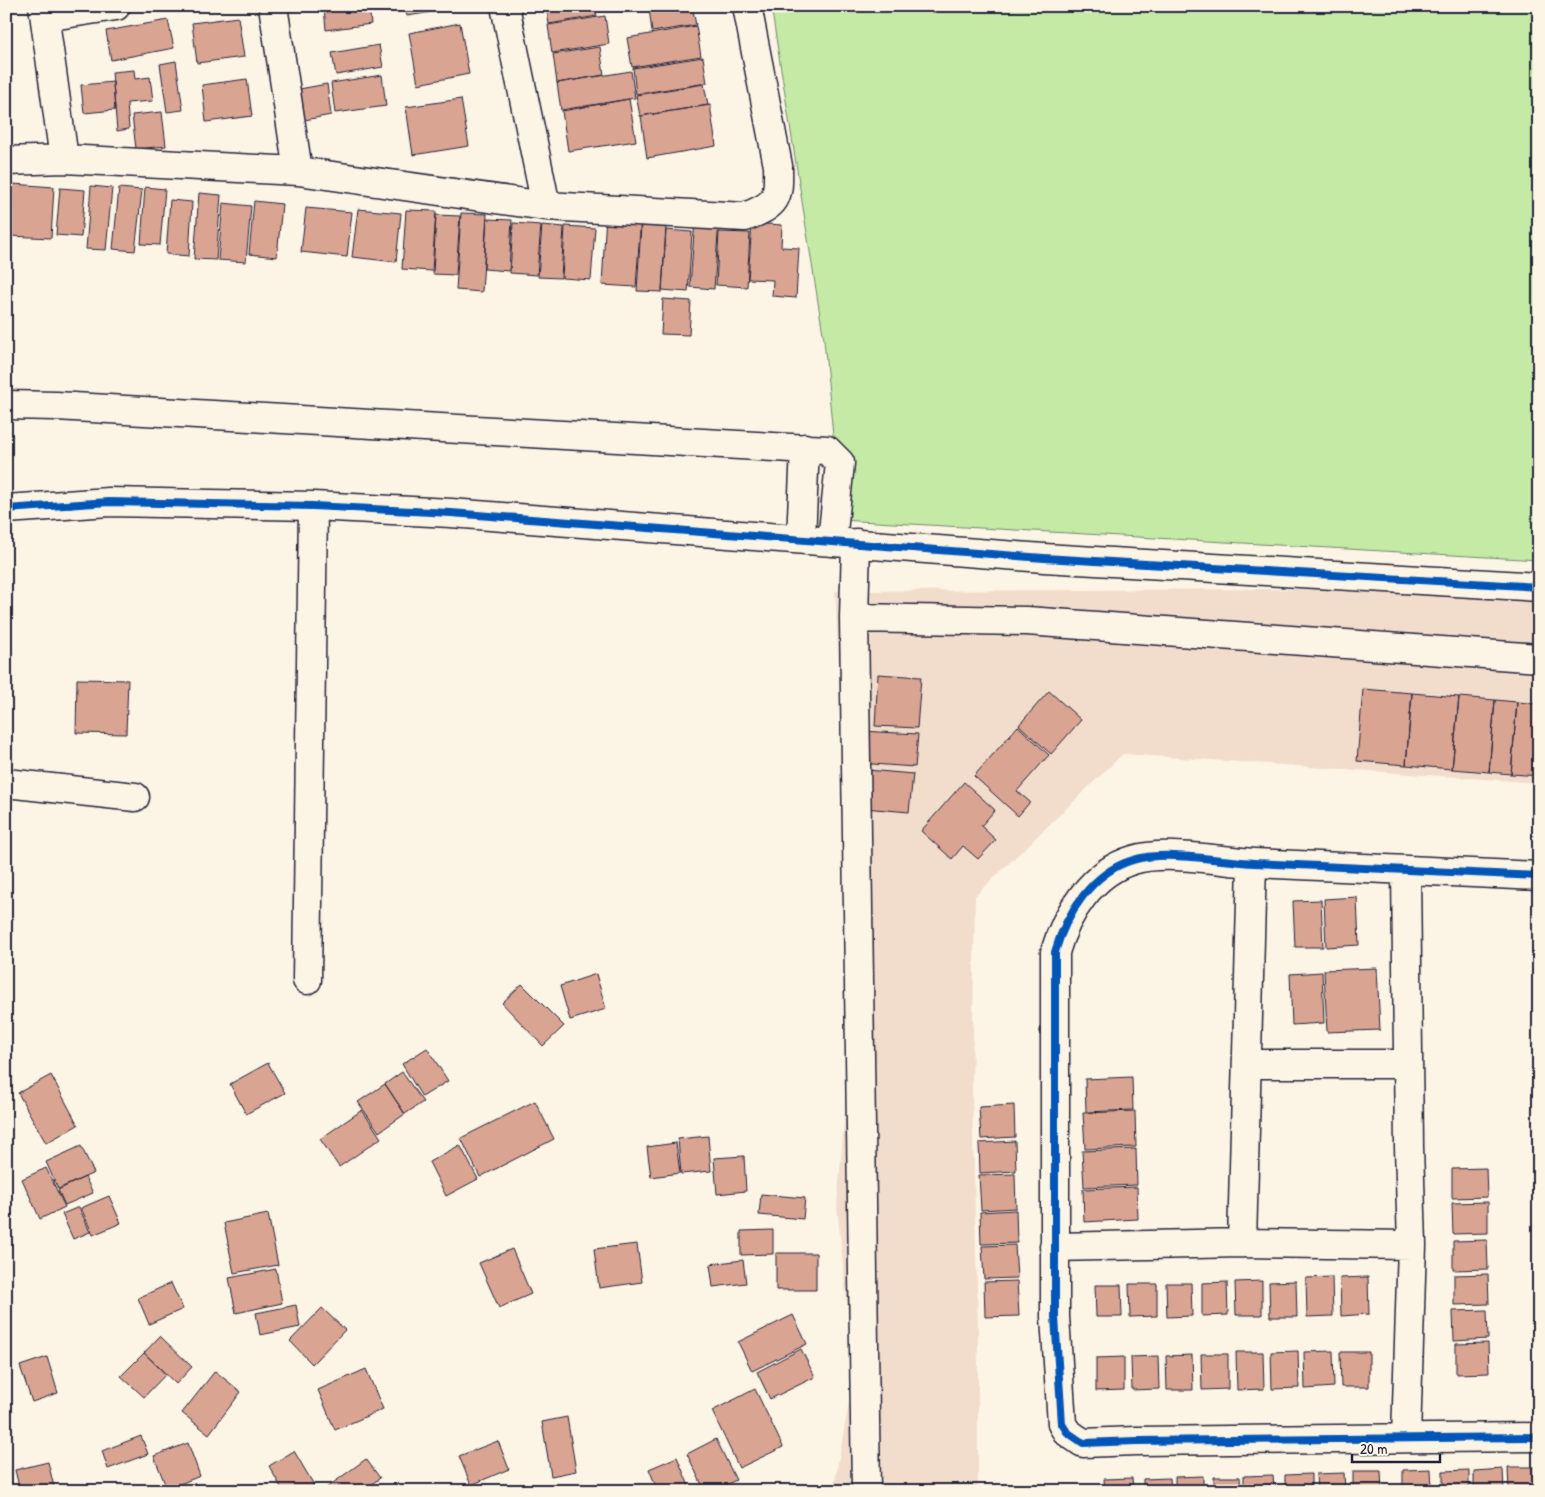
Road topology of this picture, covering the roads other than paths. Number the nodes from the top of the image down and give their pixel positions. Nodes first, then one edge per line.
1 (116, 6) edge
2 (273, 6) edge
3 (505, 6) edge
4 (747, 6) edge
5 (44, 12) edge
6 (64, 159) junction
7 (6, 161) edge
8 (298, 171) junction
9 (546, 206) junction
10 (6, 405) edge
11 (805, 448) junction
12 (313, 506) junction
13 (6, 509) edge
14 (801, 539) junction
15 (844, 542) junction
16 (1539, 587) edge
17 (854, 618) junction
18 (1539, 658) edge
19 (6, 783) edge
20 (135, 797) dead end
21 (1252, 863) junction
22 (1406, 870) junction
23 (1539, 876) edge
24 (307, 980) dead end
25 (1247, 1064) junction
26 (1408, 1064) junction
27 (1242, 1243) junction
28 (1412, 1245) junction
29 (1054, 1248) junction
30 (1539, 1436) edge
31 (1406, 1438) junction
32 (866, 1491) edge

1 - 5 street
2 - 8 street
3 - 9 street
4 - 9 street
5 - 6 street
6 - 7 street
6 - 8 street
8 - 9 street
10 - 11 street
11 - 14 street
11 - 15 street
12 - 13 street
12 - 14 street
12 - 24 street
14 - 15 street
15 - 16 street
15 - 17 street
17 - 18 street
17 - 32 street
19 - 20 street
21 - 22 street
21 - 25 street
21 - 29 street
22 - 23 street
22 - 26 street
25 - 26 street
25 - 27 street
26 - 28 street
27 - 28 street
27 - 29 street
28 - 31 street
29 - 31 street
30 - 31 street

